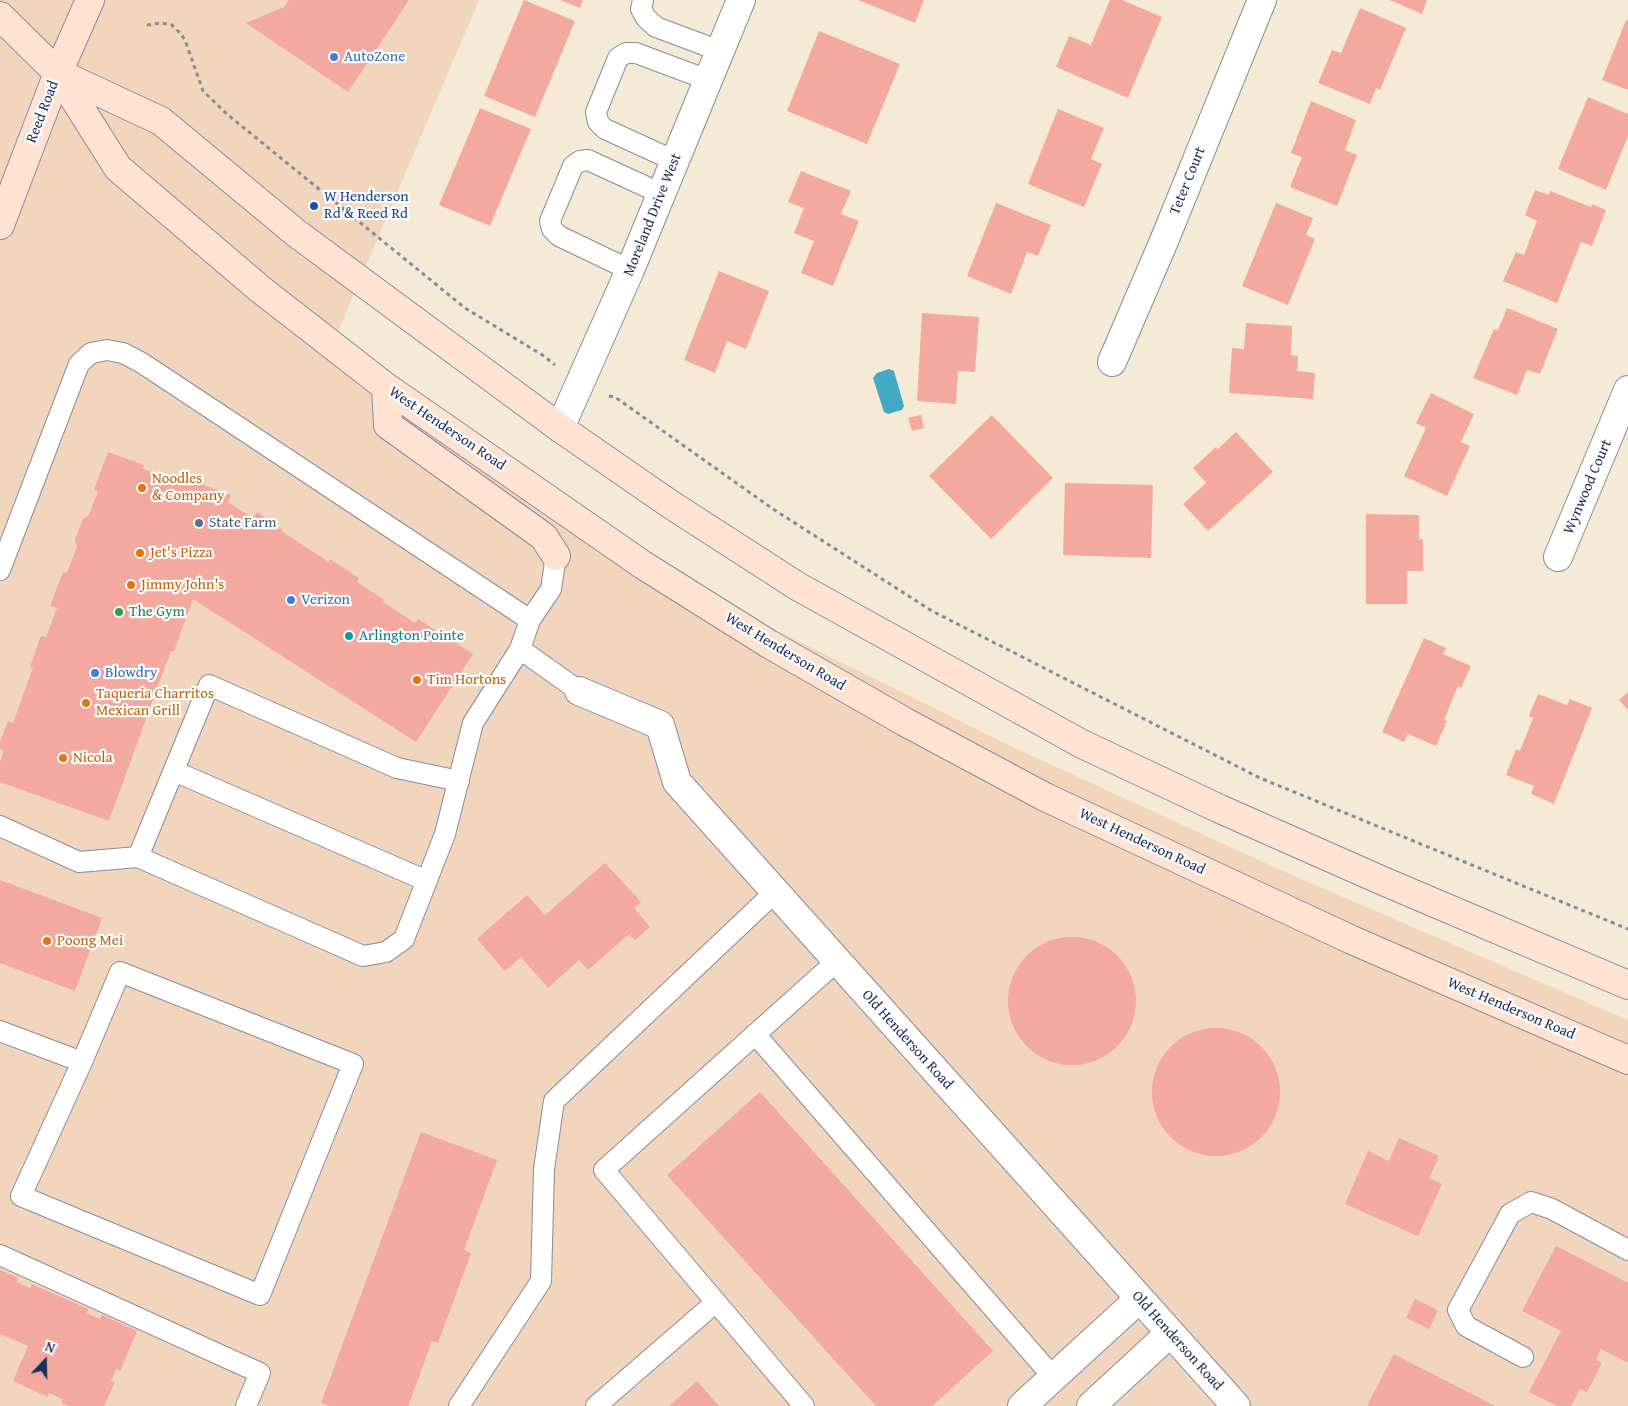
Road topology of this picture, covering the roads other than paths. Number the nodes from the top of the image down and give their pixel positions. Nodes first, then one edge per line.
1 (90, 0) edge
2 (643, 0) edge
3 (741, 0) edge
4 (1262, 0) edge
5 (0, 16) edge
6 (720, 51) junction
7 (58, 73) junction
8 (708, 80) junction
9 (675, 160) junction
10 (662, 194) junction
11 (0, 225) edge
12 (630, 270) junction
13 (1112, 362) dead end
14 (386, 387) junction
15 (1628, 390) edge
16 (560, 428) junction
17 (556, 556) joint
18 (1558, 557) dead end
19 (0, 570) edge
20 (530, 620) junction
21 (520, 649) junction
22 (579, 691) joint
23 (174, 771) junction
24 (459, 782) junction
25 (0, 826) edge
26 (138, 857) junction
27 (427, 881) junction
28 (775, 892) junction
29 (837, 961) junction
30 (1628, 985) edge
31 (0, 1031) edge
32 (755, 1034) junction
33 (1628, 1060) edge
34 (82, 1062) junction
35 (1628, 1250) edge
36 (0, 1255) edge
37 (1139, 1299) junction
38 (716, 1302) junction
39 (1170, 1333) junction
40 (1523, 1357) dead end
41 (1053, 1378) junction
42 (246, 1406) edge
43 (459, 1406) edge
44 (596, 1406) edge
45 (804, 1406) edge
46 (1022, 1406) edge
47 (1090, 1406) edge
48 (1236, 1406) edge

1 - 7 main road, Reed Road
2 - 6 lane
3 - 6 street, Moreland Drive West
4 - 13 street, Teter Court
5 - 7 main road, West Henderson Road
6 - 8 street, Moreland Drive West
7 - 11 main road, Reed Road
7 - 14 main road, West Henderson Road
7 - 16 main road, West Henderson Road
8 - 9 street, Moreland Drive West
8 - 9 lane
9 - 10 street, Moreland Drive West
10 - 12 street, Moreland Drive West
10 - 12 lane
12 - 16 street, Moreland Drive West
14 - 17 main road
14 - 33 main road, West Henderson Road
15 - 18 street, Wynwood Court
16 - 30 main road, West Henderson Road
17 - 20 lane
19 - 20 lane
20 - 21 lane
21 - 22 lane
21 - 24 lane
22 - 28 street, Old Henderson Road
23 - 24 lane
23 - 26 lane
23 - 27 lane
24 - 27 lane
25 - 26 lane
26 - 27 lane
28 - 29 street, Old Henderson Road
28 - 43 lane
29 - 32 lane
29 - 37 street, Old Henderson Road
31 - 34 lane
32 - 38 lane
32 - 41 lane
34 - 34 lane
35 - 40 lane
36 - 42 lane
37 - 39 street, Old Henderson Road
37 - 41 street
38 - 44 lane
38 - 45 lane
39 - 47 street
39 - 48 street, Old Henderson Road
41 - 46 street

